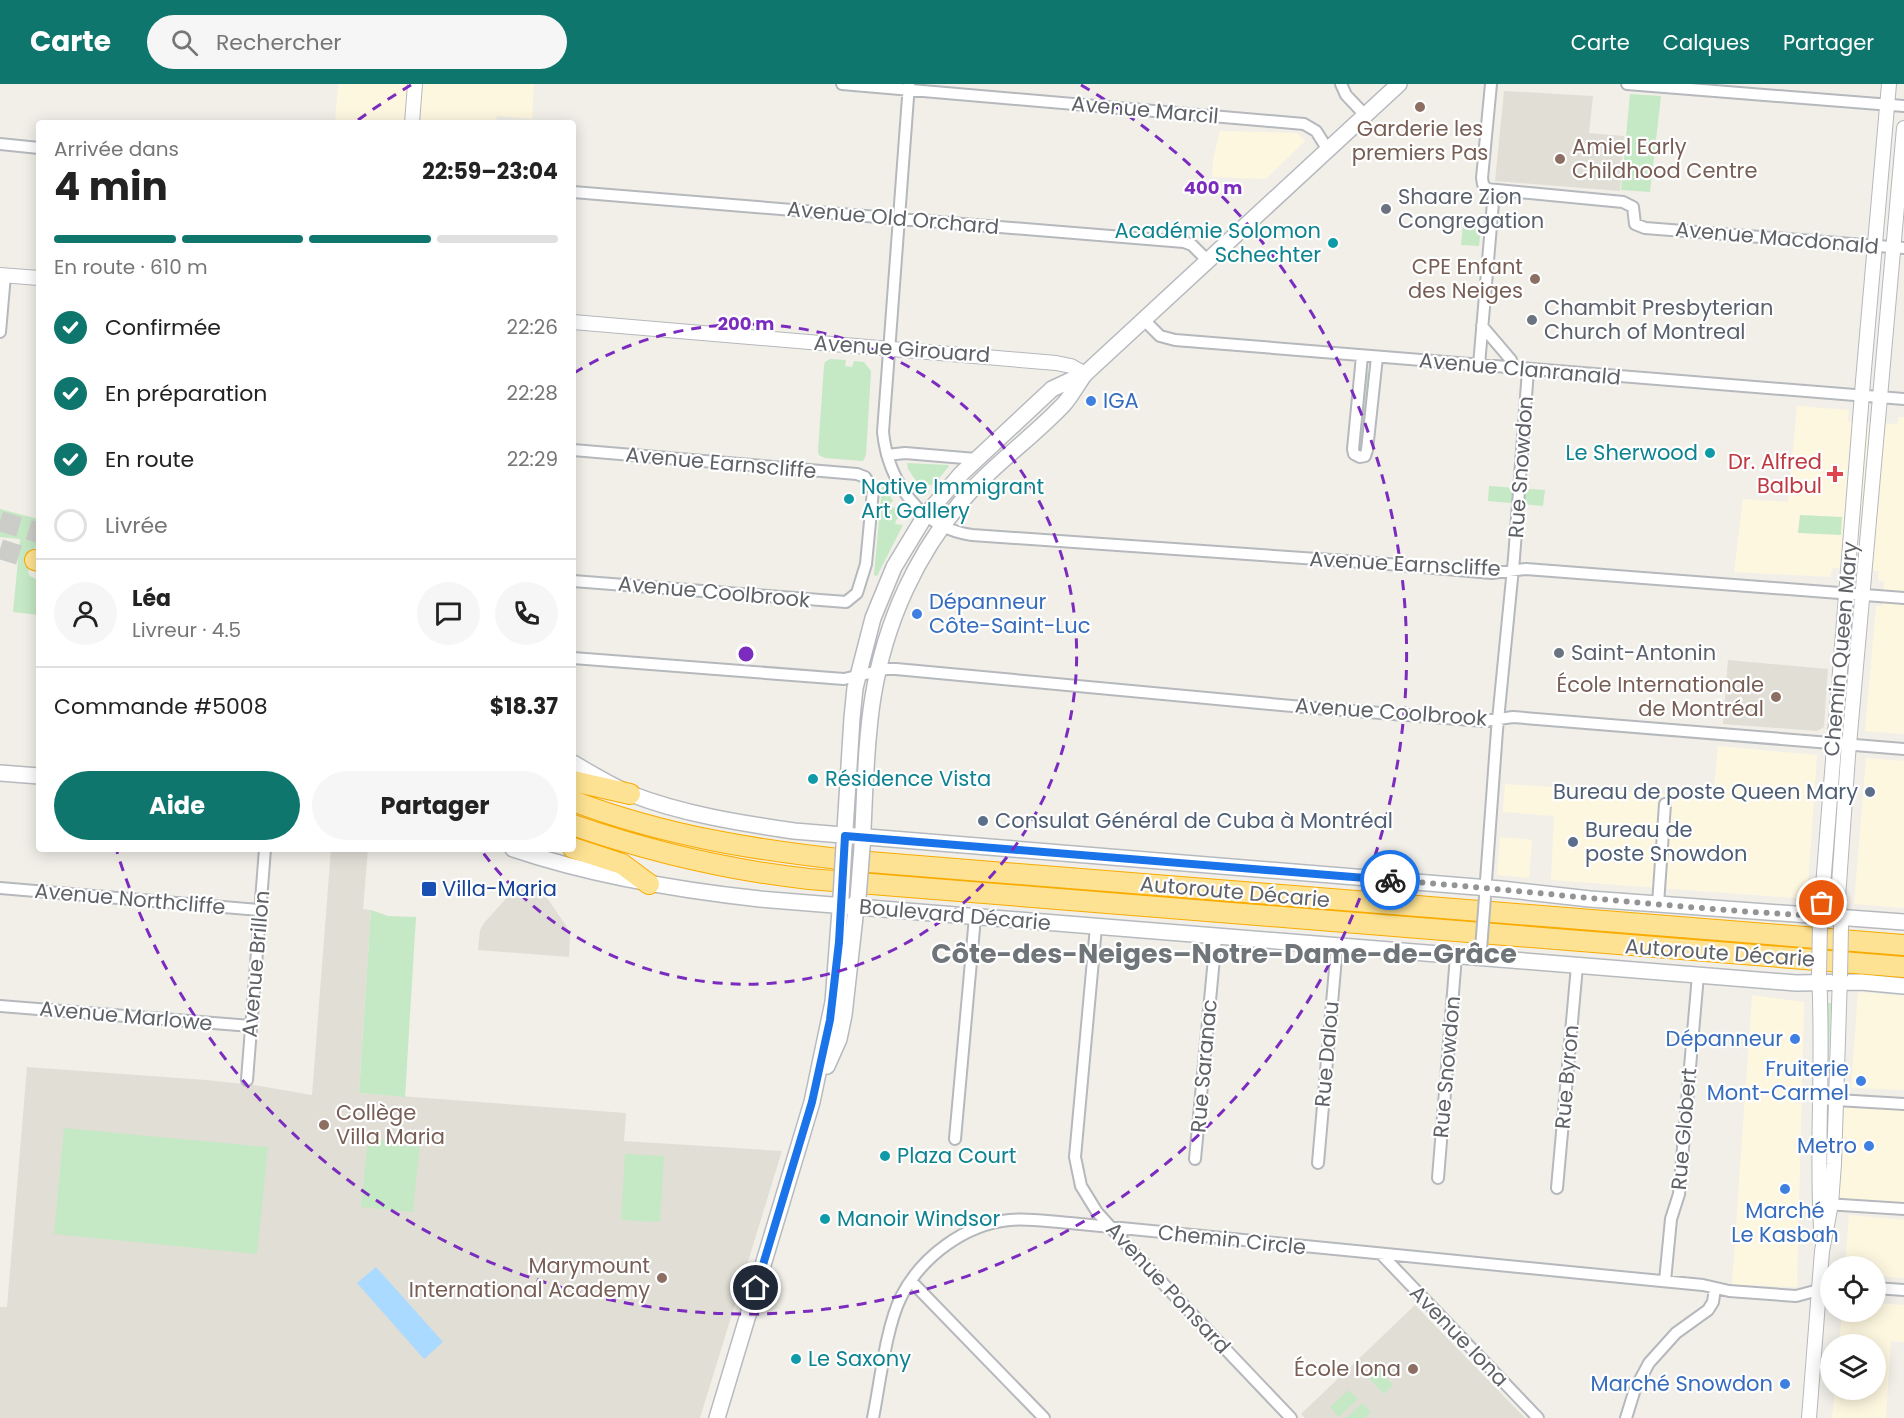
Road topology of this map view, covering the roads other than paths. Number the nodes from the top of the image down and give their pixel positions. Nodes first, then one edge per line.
1 (415, 84) edge
2 (842, 84) edge
3 (1341, 84) edge
4 (1399, 84) edge
5 (1491, 84) edge
6 (1627, 84) edge
7 (1889, 84) edge
8 (908, 87) edge
9 (1887, 104) junction
10 (1904, 105) edge
11 (1365, 115) junction
12 (412, 120) edge
13 (1904, 128) edge
14 (0, 144) edge
15 (36, 148) edge
16 (1328, 150) junction
17 (1494, 191) junction
18 (576, 192) edge
19 (898, 218) junction
20 (1874, 246) junction
21 (1898, 248) edge
22 (1207, 261) junction
23 (2, 275) edge
24 (36, 278) edge
25 (1143, 320) junction
26 (576, 322) edge
27 (1482, 326) junction
28 (0, 332) edge
29 (889, 348) junction
30 (1362, 356) junction
31 (1377, 357) junction
32 (1479, 365) junction
33 (1512, 368) junction
34 (1528, 370) junction
35 (1085, 374) junction
36 (1862, 396) junction
37 (1880, 397) junction
38 (1904, 399) edge
39 (576, 450) edge
40 (887, 455) junction
41 (976, 459) junction
42 (925, 516) junction
43 (942, 526) junction
44 (1512, 570) junction
45 (576, 581) edge
46 (1846, 593) junction
47 (1862, 594) junction
48 (854, 597) joint
49 (1904, 598) edge
50 (576, 658) edge
51 (878, 671) junction
52 (857, 677) junction
53 (1498, 719) junction
54 (1834, 743) junction
55 (1850, 744) junction
56 (1904, 749) edge
57 (576, 766) edge
58 (0, 773) edge
59 (36, 776) edge
60 (576, 781) edge
61 (630, 794) junction
62 (576, 802) edge
63 (1665, 804) dead end
64 (576, 826) edge
65 (845, 841) junction
66 (863, 842) junction
67 (576, 849) edge
68 (265, 852) edge
69 (523, 852) edge
70 (649, 884) junction
71 (0, 888) edge
72 (1485, 892) junction
73 (841, 901) junction
74 (857, 903) junction
75 (1659, 904) junction
76 (260, 910) junction
77 (975, 917) junction
78 (1820, 920) junction
79 (1841, 922) junction
80 (1904, 922) edge
81 (1096, 927) junction
82 (1216, 937) junction
83 (1904, 945) edge
84 (1337, 946) junction
85 (1481, 954) junction
86 (1456, 956) junction
87 (1577, 966) junction
88 (1904, 967) edge
89 (1698, 975) junction
90 (1819, 979) junction
91 (1840, 979) junction
92 (1904, 986) edge
93 (0, 1006) edge
94 (251, 1026) junction
95 (247, 1080) dead end
96 (1820, 1099) junction
97 (1836, 1099) junction
98 (812, 1102) junction
99 (1904, 1104) edge
100 (956, 1138) dead end
101 (1195, 1160) dead end
102 (1318, 1162) dead end
103 (1438, 1178) dead end
104 (1557, 1188) dead end
105 (1825, 1204) junction
106 (1904, 1209) edge
107 (1112, 1228) junction
108 (1381, 1254) junction
109 (1822, 1256) edge
110 (912, 1281) junction
111 (1665, 1281) junction
112 (1715, 1288) junction
113 (1886, 1289) edge
114 (1820, 1290) edge
115 (1904, 1290) edge
116 (1820, 1322) edge
117 (717, 1418) edge
118 (873, 1418) edge
119 (1044, 1418) edge
120 (1291, 1418) edge
121 (1538, 1418) edge
122 (1626, 1418) edge
123 (1809, 1418) edge

1 - 12 street
2 - 8 street, Avenue Marcil
3 - 11 street
4 - 11 main road
5 - 17 street
6 - 9 street
7 - 9 street, Chemin Queen Mary
8 - 16 street, Avenue Marcil
8 - 19 street
9 - 10 street
9 - 20 street, Chemin Queen Mary
11 - 16 main road
13 - 21 street, Chemin Queen Mary
14 - 15 street
16 - 22 main road
17 - 20 street, Avenue Macdonald
17 - 27 street
18 - 19 street, Avenue Old Orchard
19 - 22 street, Avenue Old Orchard
19 - 29 street
20 - 21 street, Avenue Macdonald
20 - 36 street, Chemin Queen Mary
21 - 37 street, Chemin Queen Mary
22 - 25 main road
23 - 24 street
23 - 28 street
25 - 30 street, Avenue Clanranald
25 - 35 main road
26 - 29 street, Avenue Girouard
27 - 32 street
27 - 33 street, Rue Snowdon
29 - 35 street, Avenue Girouard
29 - 40 street
30 - 31 street, Avenue Clanranald
30 - 31 street
31 - 32 street, Avenue Clanranald
32 - 33 street, Avenue Clanranald
33 - 34 street, Avenue Clanranald
34 - 36 street, Avenue Clanranald
34 - 44 street, Rue Snowdon
35 - 41 main road
35 - 43 main road
36 - 37 street, Avenue Clanranald
36 - 46 street, Chemin Queen Mary
37 - 38 street, Avenue Clanranald
37 - 47 street, Chemin Queen Mary
39 - 48 street, Avenue Earnscliffe
40 - 41 street
40 - 42 street
41 - 42 main road
42 - 43 street, Avenue Earnscliffe
42 - 52 main road
43 - 44 street, Avenue Earnscliffe
43 - 51 main road
44 - 46 street, Avenue Earnscliffe
44 - 53 street, Rue Snowdon
45 - 48 street, Avenue Coolbrook
46 - 47 street, Avenue Earnscliffe
46 - 54 street, Chemin Queen Mary
47 - 49 street, Avenue Earnscliffe
47 - 55 street, Chemin Queen Mary
50 - 52 street, Avenue Coolbrook
51 - 52 street, Avenue Coolbrook
51 - 53 street, Avenue Coolbrook
51 - 66 main road
52 - 65 main road
53 - 54 street, Avenue Coolbrook
53 - 72 street, Rue Snowdon
54 - 55 street, Avenue Coolbrook
54 - 78 street, Chemin Queen Mary
55 - 56 street, Avenue Coolbrook
55 - 79 street, Chemin Queen Mary
57 - 61 main road
58 - 59 main road
60 - 61 highway
61 - 65 main road
62 - 83 highway, Autoroute Décarie
63 - 75 street
64 - 88 highway, Autoroute Décarie
65 - 66 main road
65 - 73 main road, bridge
66 - 72 main road
66 - 74 main road, bridge
67 - 70 highway
68 - 76 street, Avenue Brillon
69 - 70 main road, Boulevard Décarie
70 - 73 main road, Boulevard Décarie
71 - 76 street, Avenue Northcliffe
72 - 75 main road
72 - 85 street, Rue Snowdon, bridge
73 - 74 main road, Boulevard Décarie
73 - 98 main road
74 - 77 main road, Boulevard Décarie
74 - 98 main road
75 - 78 main road
76 - 94 street, Avenue Brillon
77 - 81 main road, Boulevard Décarie
77 - 100 street
78 - 79 main road
78 - 90 street, Chemin Queen Mary, bridge
79 - 80 main road
79 - 91 street, Chemin Queen Mary, bridge
81 - 82 main road, Boulevard Décarie
81 - 107 street, Avenue Ponsard
82 - 84 main road, Boulevard Décarie
82 - 101 street, Rue Saranac
84 - 86 main road, Boulevard Décarie
84 - 102 street, Rue Dalou
85 - 86 main road, Boulevard Décarie
85 - 87 main road, Boulevard Décarie
86 - 103 street, Rue Snowdon
87 - 89 main road, Boulevard Décarie
87 - 104 street, Rue Byron
89 - 90 main road, Boulevard Décarie
89 - 111 street, Rue Globert
90 - 91 main road, Boulevard Décarie
90 - 96 street, Chemin Queen Mary
91 - 92 main road, Boulevard Décarie
91 - 97 street, Chemin Queen Mary
93 - 94 street, Avenue Marlowe
94 - 95 street, Avenue Brillon
96 - 97 street
96 - 105 street, Chemin Queen Mary
97 - 99 street
97 - 105 street, Chemin Queen Mary
98 - 117 main road
105 - 106 street
105 - 109 street, Chemin Queen Mary
107 - 108 street, Chemin Circle
107 - 110 street, Chemin Circle
107 - 120 street, Avenue Ponsard
108 - 111 street, Chemin Circle
108 - 121 street, Avenue Iona
110 - 118 street, Chemin Circle
110 - 119 street
111 - 112 street, Chemin Circle
112 - 114 street, Chemin Circle
112 - 122 street
113 - 115 street
116 - 123 street, Chemin Queen Mary

